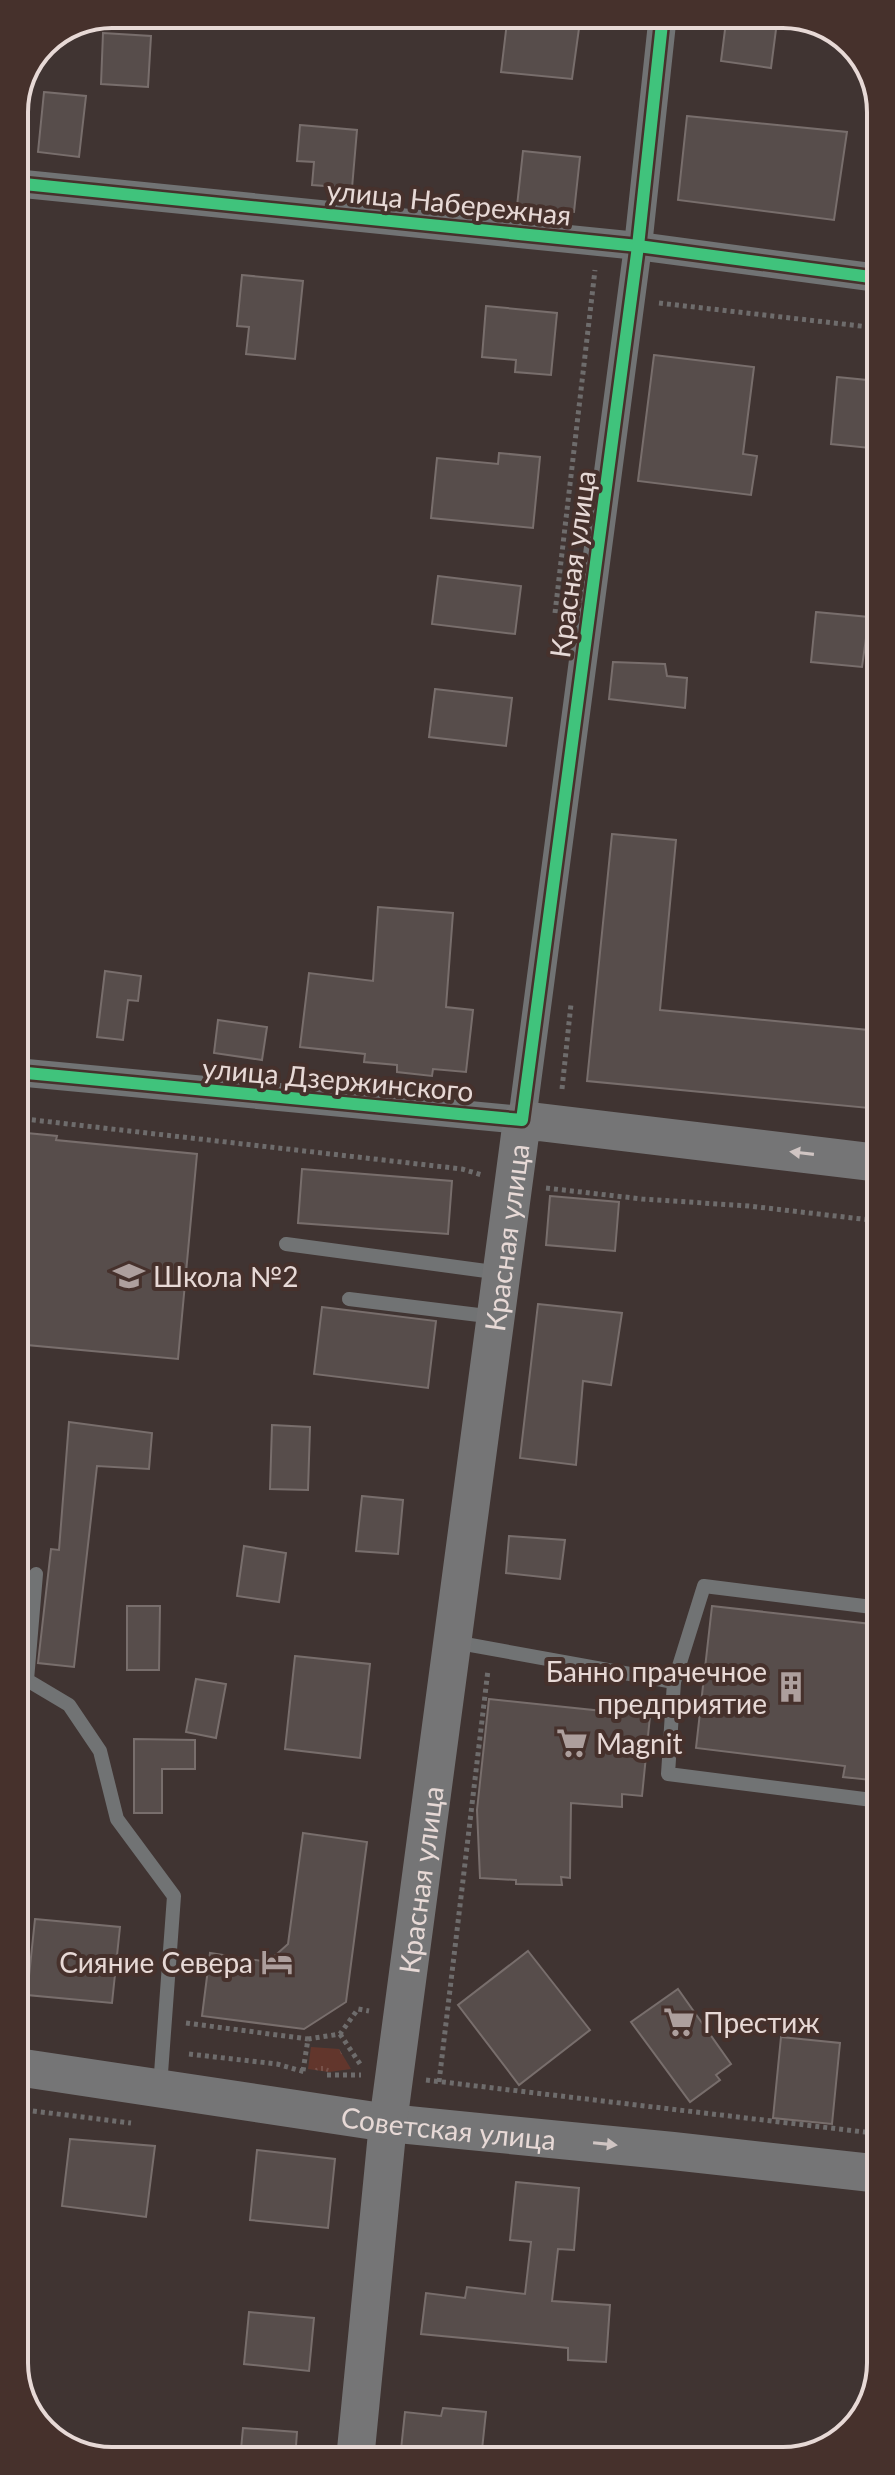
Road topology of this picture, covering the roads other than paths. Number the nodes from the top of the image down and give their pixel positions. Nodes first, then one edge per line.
1 (661, 28) edge
2 (28, 184) edge
3 (638, 246) junction
4 (867, 277) edge
5 (28, 1073) edge
6 (522, 1120) junction
7 (867, 1162) edge
8 (286, 1244) dead end
9 (502, 1273) junction
10 (349, 1299) dead end
11 (496, 1317) junction
12 (36, 1574) dead end
13 (867, 1606) edge
14 (453, 1642) junction
15 (28, 1668) edge
16 (28, 1681) edge
17 (674, 1682) junction
18 (867, 1799) edge
19 (28, 2067) edge
20 (161, 2070) junction
21 (388, 2123) junction
22 (867, 2172) edge
23 (356, 2447) edge

1 - 3 street, Красная улица
2 - 3 street, улица Набережная
3 - 4 street, улица Набережная
3 - 6 street, Красная улица
5 - 6 street, улица Дзержинского
7 -> 6 main road, улица Дзержинского
6 - 9 main road, Красная улица
8 - 9 lane
9 - 11 main road, Красная улица
10 - 11 lane
11 - 14 main road, Красная улица
12 - 15 lane
13 - 17 lane
14 - 17 lane
14 - 21 main road, Красная улица
16 - 20 lane
17 - 18 lane
19 - 20 main road, Советская улица
20 - 21 main road, Советская улица
21 -> 22 main road, Советская улица
21 - 23 main road, Красная улица

